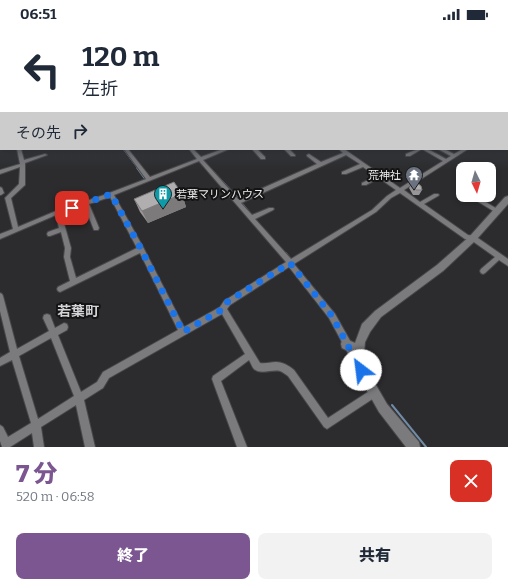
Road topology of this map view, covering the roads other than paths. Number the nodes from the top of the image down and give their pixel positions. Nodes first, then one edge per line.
1 (19, 150) edge
2 (127, 150) edge
3 (191, 150) edge
4 (225, 150) edge
5 (255, 150) edge
6 (287, 150) edge
7 (418, 150) edge
8 (426, 150) edge
9 (442, 150) edge
10 (464, 150) edge
11 (345, 151) edge
12 (45, 155) dead end
13 (293, 155) dead end
14 (309, 155) dead end
15 (408, 155) dead end
16 (454, 156) junction
17 (263, 158) dead end
18 (200, 160) junction
19 (446, 161) junction
20 (23, 164) junction
21 (320, 164) junction
22 (363, 164) junction
23 (0, 172) edge
24 (344, 172) dead end
25 (380, 176) junction
26 (149, 179) junction
27 (364, 184) dead end
28 (400, 190) junction
29 (111, 194) junction
30 (436, 195) dead end
31 (508, 199) edge
32 (237, 202) junction
33 (482, 202) edge
34 (86, 203) junction
35 (421, 204) junction
36 (271, 209) dead end
37 (497, 211) junction
38 (58, 212) junction
39 (253, 218) junction
40 (96, 228) dead end
41 (62, 229) junction
42 (16, 230) junction
43 (50, 234) dead end
44 (0, 237) edge
45 (473, 238) junction
46 (141, 249) junction
47 (500, 257) junction
48 (290, 263) junction
49 (508, 263) edge
50 (483, 271) dead end
51 (74, 282) junction
52 (60, 289) dead end
53 (0, 296) edge
54 (223, 309) junction
55 (47, 318) dead end
56 (64, 327) dead end
57 (53, 332) junction
58 (183, 332) junction
59 (346, 344) junction
60 (360, 345) junction
61 (14, 354) junction
62 (250, 355) junction
63 (0, 362) edge
64 (361, 370) junction
65 (374, 394) junction
66 (79, 398) junction
67 (36, 426) junction
68 (0, 430) edge
69 (39, 447) edge
70 (90, 447) edge
71 (242, 447) edge
72 (414, 447) edge

1 - 20 street
2 - 26 street
3 - 18 street
4 - 18 street
5 - 17 street
6 - 13 street
7 - 15 street
8 - 19 street
9 - 16 street
10 - 16 street
11 - 21 street
11 - 22 street
12 - 20 street
14 - 21 street
16 - 19 street
18 - 26 street
18 - 32 street
19 - 28 street
20 - 23 street
20 - 42 street
21 - 32 street
22 - 24 street
22 - 25 street
25 - 27 street
25 - 28 street
26 - 29 street
28 - 35 street
28 - 48 street
29 - 34 street
29 - 46 street
30 - 35 street
31 - 37 street
32 - 39 street
33 - 37 street
34 - 38 street
34 - 40 street
35 - 45 street
36 - 39 street
37 - 45 street
38 - 41 street
38 - 42 street
39 - 48 street
41 - 43 street
41 - 51 street
42 - 44 street
45 - 47 street
45 - 60 street
46 - 51 street
46 - 58 street
47 - 49 street
47 - 50 street
48 - 54 street
48 - 59 street
51 - 52 street
53 - 61 street
54 - 58 street
54 - 62 street
55 - 57 street
56 - 57 street
57 - 61 street
57 - 66 street
58 - 66 street
59 - 60 street
59 - 64 street
60 - 64 street
61 - 63 street
61 - 67 street
62 - 65 street
62 - 71 street
64 - 65 street
65 - 72 street
66 - 67 street
66 - 70 street
67 - 68 street
67 - 69 street

